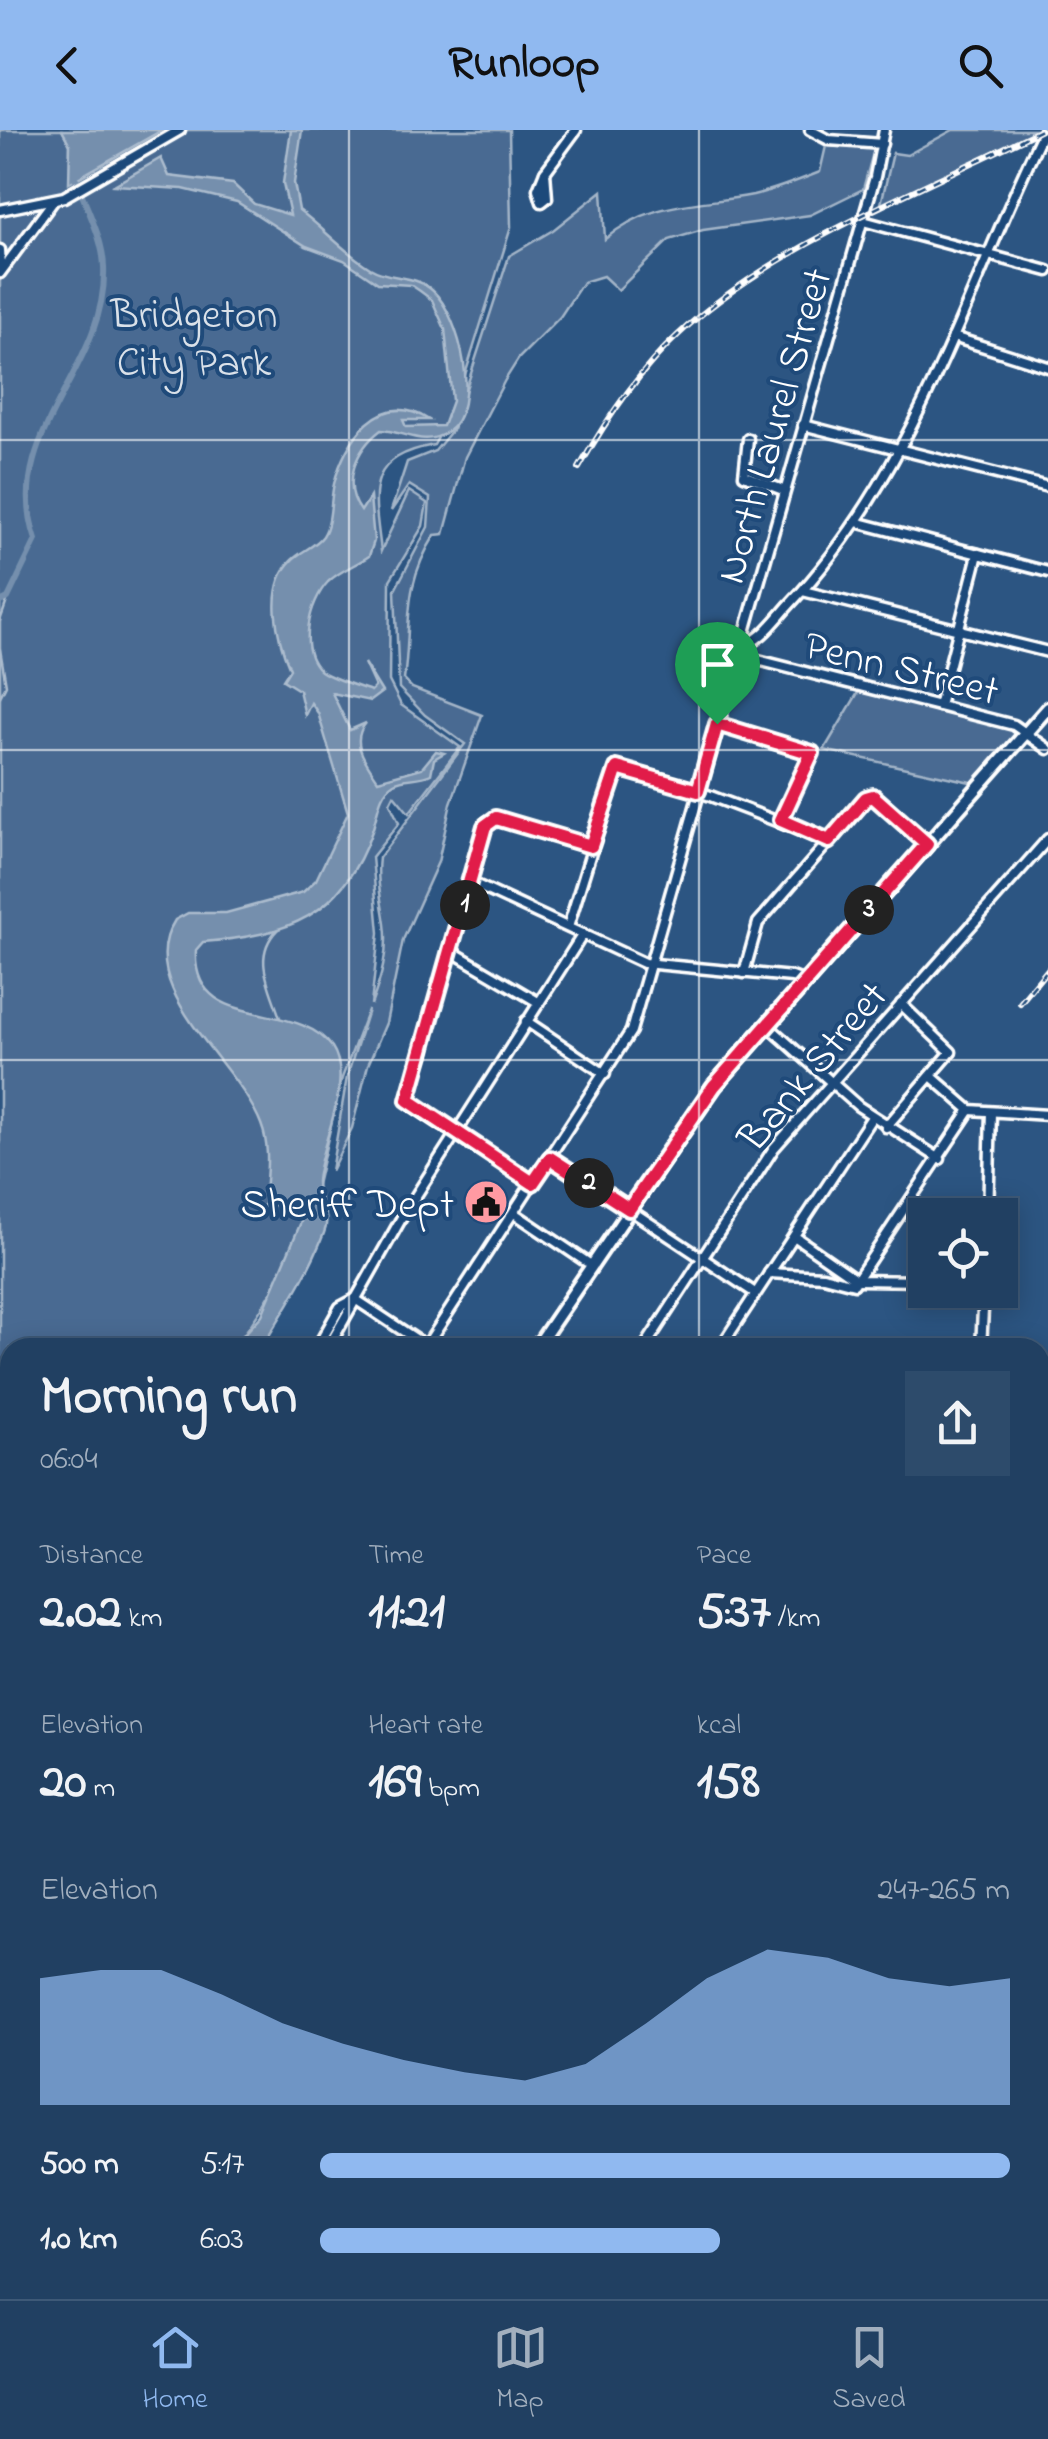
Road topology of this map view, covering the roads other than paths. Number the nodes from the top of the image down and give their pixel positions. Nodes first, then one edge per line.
1 (180, 130) edge
2 (576, 130) edge
3 (810, 130) edge
4 (884, 130) edge
5 (1044, 130) edge
6 (1048, 141) edge
7 (882, 144) junction
8 (1036, 146) junction
9 (545, 172) dead end
10 (54, 200) junction
11 (0, 210) edge
12 (863, 221) junction
13 (0, 250) edge
14 (988, 255) junction
15 (1048, 271) edge
16 (0, 272) edge
17 (952, 337) junction
18 (1048, 368) edge
19 (803, 425) junction
20 (748, 439) dead end
21 (902, 451) junction
22 (1048, 487) edge
23 (783, 490) junction
24 (856, 522) junction
25 (978, 554) junction
26 (1048, 572) edge
27 (803, 591) junction
28 (959, 630) junction
29 (739, 647) junction
30 (1048, 652) edge
31 (939, 706) junction
32 (1048, 708) edge
33 (717, 724) junction
34 (1028, 731) junction
35 (1048, 749) edge
36 (698, 791) junction
37 (781, 820) junction
38 (1048, 839) edge
39 (829, 841) junction
40 (927, 844) junction
41 (591, 846) junction
42 (472, 882) junction
43 (568, 927) junction
44 (583, 934) junction
45 (451, 951) junction
46 (650, 963) junction
47 (744, 972) junction
48 (805, 982) junction
49 (538, 1002) junction
50 (902, 1004) junction
51 (526, 1021) junction
52 (768, 1024) junction
53 (605, 1074) junction
54 (930, 1076) junction
55 (832, 1082) junction
56 (970, 1110) junction
57 (992, 1112) junction
58 (1048, 1115) edge
59 (872, 1117) junction
60 (886, 1126) junction
61 (455, 1133) junction
62 (550, 1158) junction
63 (940, 1159) junction
64 (533, 1183) junction
65 (989, 1198) edge
66 (629, 1209) junction
67 (514, 1213) junction
68 (794, 1236) junction
69 (702, 1257) junction
70 (591, 1266) junction
71 (769, 1273) junction
72 (857, 1280) junction
73 (908, 1282) edge
74 (755, 1293) junction
75 (355, 1300) junction
76 (983, 1308) edge
77 (323, 1338) edge
78 (334, 1338) edge
79 (412, 1338) edge
80 (432, 1338) edge
81 (543, 1338) edge
82 (650, 1338) edge
83 (726, 1338) edge
84 (982, 1338) edge

1 - 10 street
2 - 9 street
3 - 7 street
4 - 7 street, North Laurel Street
5 - 8 street
6 - 8 street
7 - 12 street, North Laurel Street
8 - 14 street
10 - 11 street
10 - 16 street
12 - 14 street
12 - 19 street, North Laurel Street
13 - 16 street
14 - 15 street
14 - 17 street
17 - 18 street
17 - 21 street
19 - 21 street
19 - 23 street, North Laurel Street
20 - 23 street
21 - 22 street
21 - 24 street
23 - 29 street, North Laurel Street
24 - 25 street
24 - 27 street
25 - 26 street
25 - 28 street
27 - 28 street
27 - 29 street
28 - 30 street
28 - 31 street
29 - 31 street, Penn Street
29 - 33 street, North Laurel Street
31 - 34 street, Penn Street
32 - 34 main road
33 - 36 street, North Laurel Street
33 - 37 street
34 - 35 street, Penn Street
34 - 40 main road
36 - 37 street
36 - 41 street
36 - 46 street, North Laurel Street
37 - 39 street
38 - 50 street, Bank Street
39 - 40 street
39 - 47 street
40 - 48 main road
41 - 42 street
41 - 43 street
42 - 43 street
42 - 45 street
43 - 44 street
44 - 46 street
44 - 49 street
45 - 49 street
45 - 61 street
46 - 47 street
46 - 53 street, North Laurel Street
47 - 48 street
48 - 52 main road
49 - 51 street
50 - 54 street
50 - 55 street, Bank Street
51 - 53 street
51 - 61 street
52 - 55 street
52 - 66 main road
53 - 62 street, North Laurel Street
54 - 56 street
54 - 60 street
55 - 59 street
55 - 69 street, Bank Street
56 - 57 street
56 - 63 street
57 - 58 street
57 - 65 street
59 - 60 street
59 - 68 street
60 - 63 street
61 - 64 street
61 - 75 street
62 - 64 street, North Laurel Street
62 - 66 street
63 - 72 street
64 - 67 street, North Laurel Street
66 - 69 street
66 - 70 main road
67 - 70 street
67 - 80 street, North Laurel Street
68 - 71 street
68 - 72 street
69 - 74 street
69 - 82 street, Bank Street
70 - 81 main road
71 - 72 street
71 - 74 street
72 - 73 street
74 - 83 street
75 - 77 street
75 - 78 street
75 - 79 street
76 - 84 street

